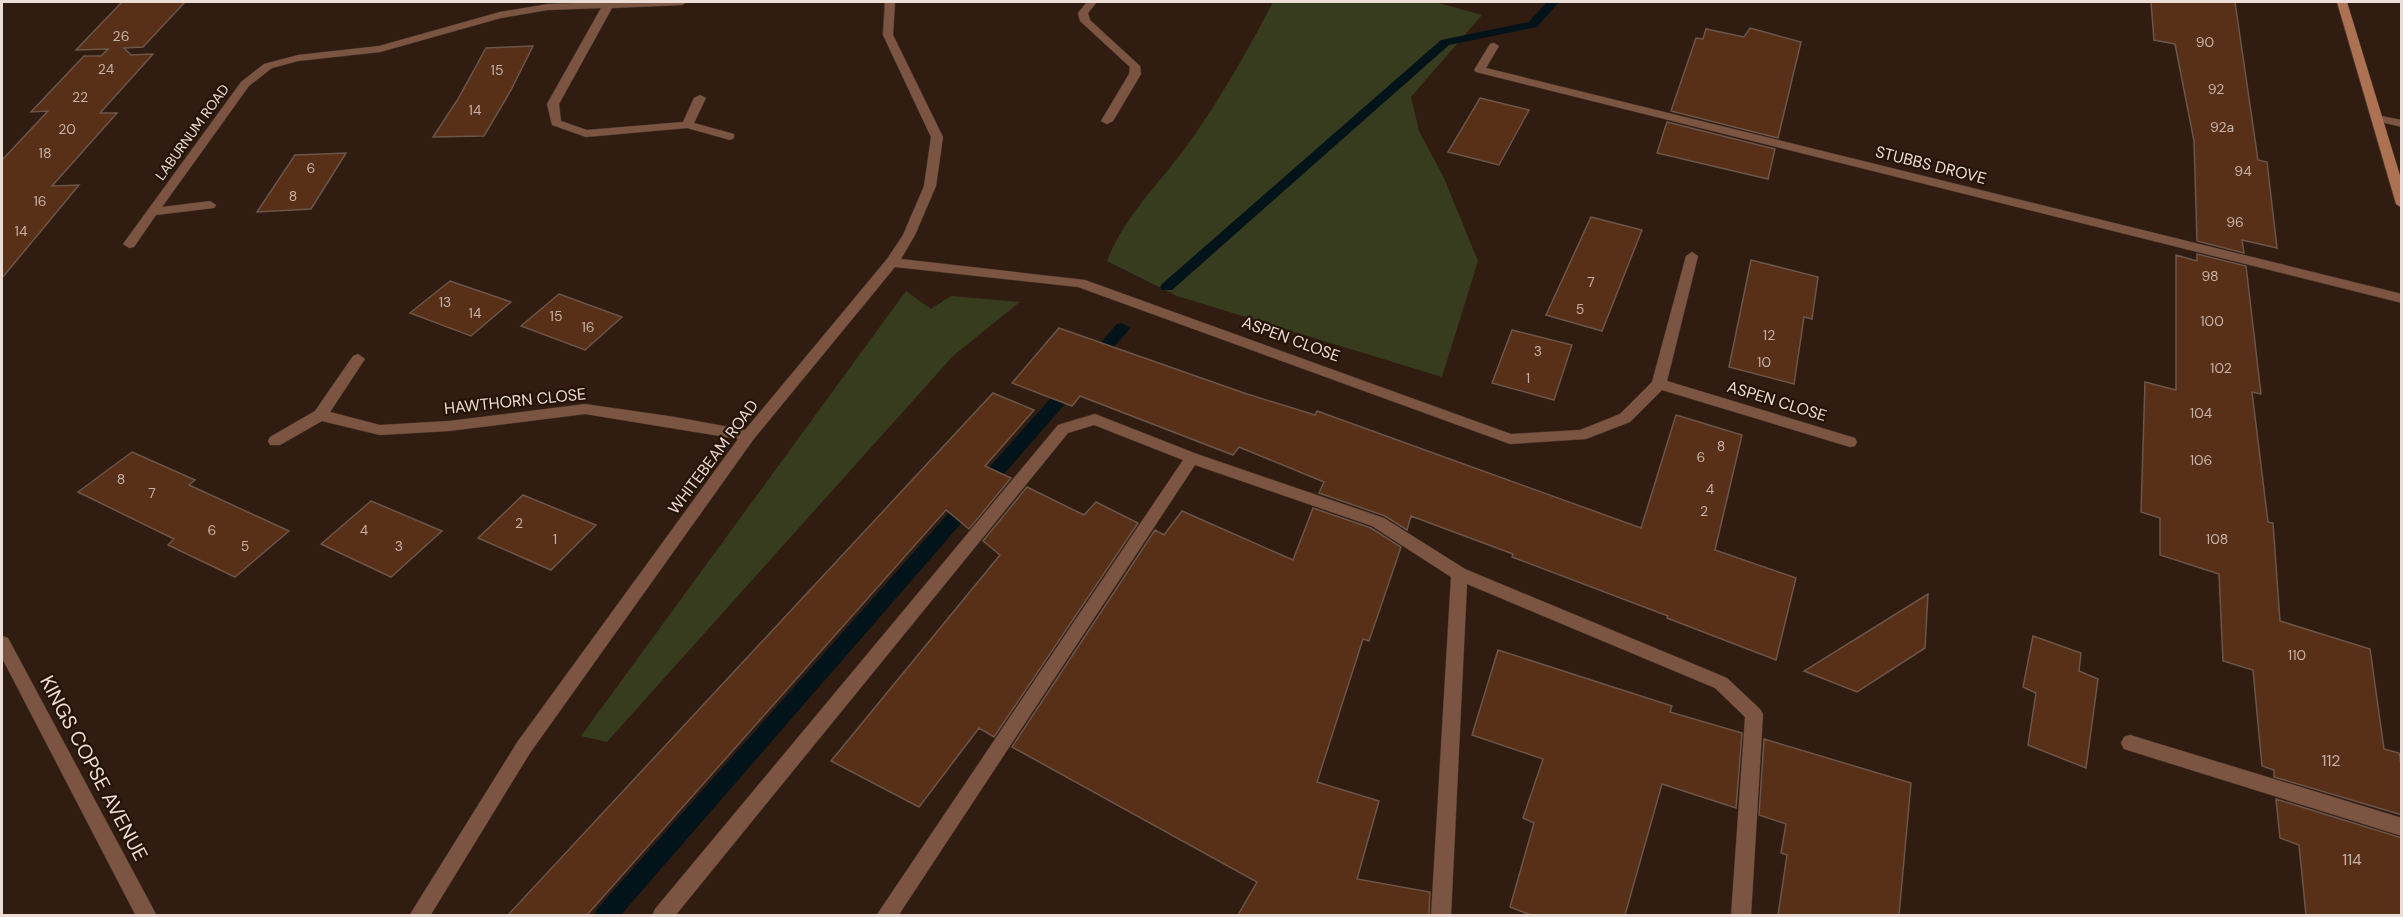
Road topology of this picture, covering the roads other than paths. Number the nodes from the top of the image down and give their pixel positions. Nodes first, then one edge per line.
1 (682, 2) edge
2 (890, 2) edge
3 (1092, 2) edge
4 (2342, 2) edge
5 (609, 3) junction
6 (1494, 46) dead end
7 (700, 98) dead end
8 (2376, 118) junction
9 (1107, 121) dead end
10 (2402, 124) edge
11 (687, 125) junction
12 (730, 136) dead end
13 (2402, 204) edge
14 (210, 205) dead end
15 (153, 212) junction
16 (129, 244) dead end
17 (1692, 256) dead end
18 (892, 262) junction
19 (2402, 299) edge
20 (358, 359) dead end
21 (1659, 384) junction
22 (320, 415) junction
23 (748, 436) junction
24 (275, 441) dead end
25 (1850, 442) dead end
26 (1192, 458) junction
27 (1459, 574) junction
28 (2, 643) edge
29 (2130, 743) dead end
30 (2402, 827) edge
31 (147, 915) edge
32 (419, 915) edge
33 (662, 915) edge
34 (886, 915) edge
35 (1441, 915) edge
36 (1741, 915) edge

1 - 5 street, LABURNUM ROAD
2 - 18 street, WHITEBEAM ROAD
3 - 9 street
4 - 8 main road
5 - 11 street
5 - 15 street, LABURNUM ROAD
6 - 19 street, STUBBS DROVE
7 - 11 street
8 - 10 street
8 - 13 main road
11 - 12 street
14 - 15 street
15 - 16 street, LABURNUM ROAD
17 - 21 street
18 - 21 street, ASPEN CLOSE
18 - 23 street, WHITEBEAM ROAD
20 - 22 street
21 - 25 street, ASPEN CLOSE
22 - 23 street, HAWTHORN CLOSE
22 - 24 street
23 - 32 street, WHITEBEAM ROAD
26 - 27 street
26 - 33 street
26 - 34 street
27 - 35 street
27 - 36 street
28 - 31 street, KINGS COPSE AVENUE
29 - 30 street

